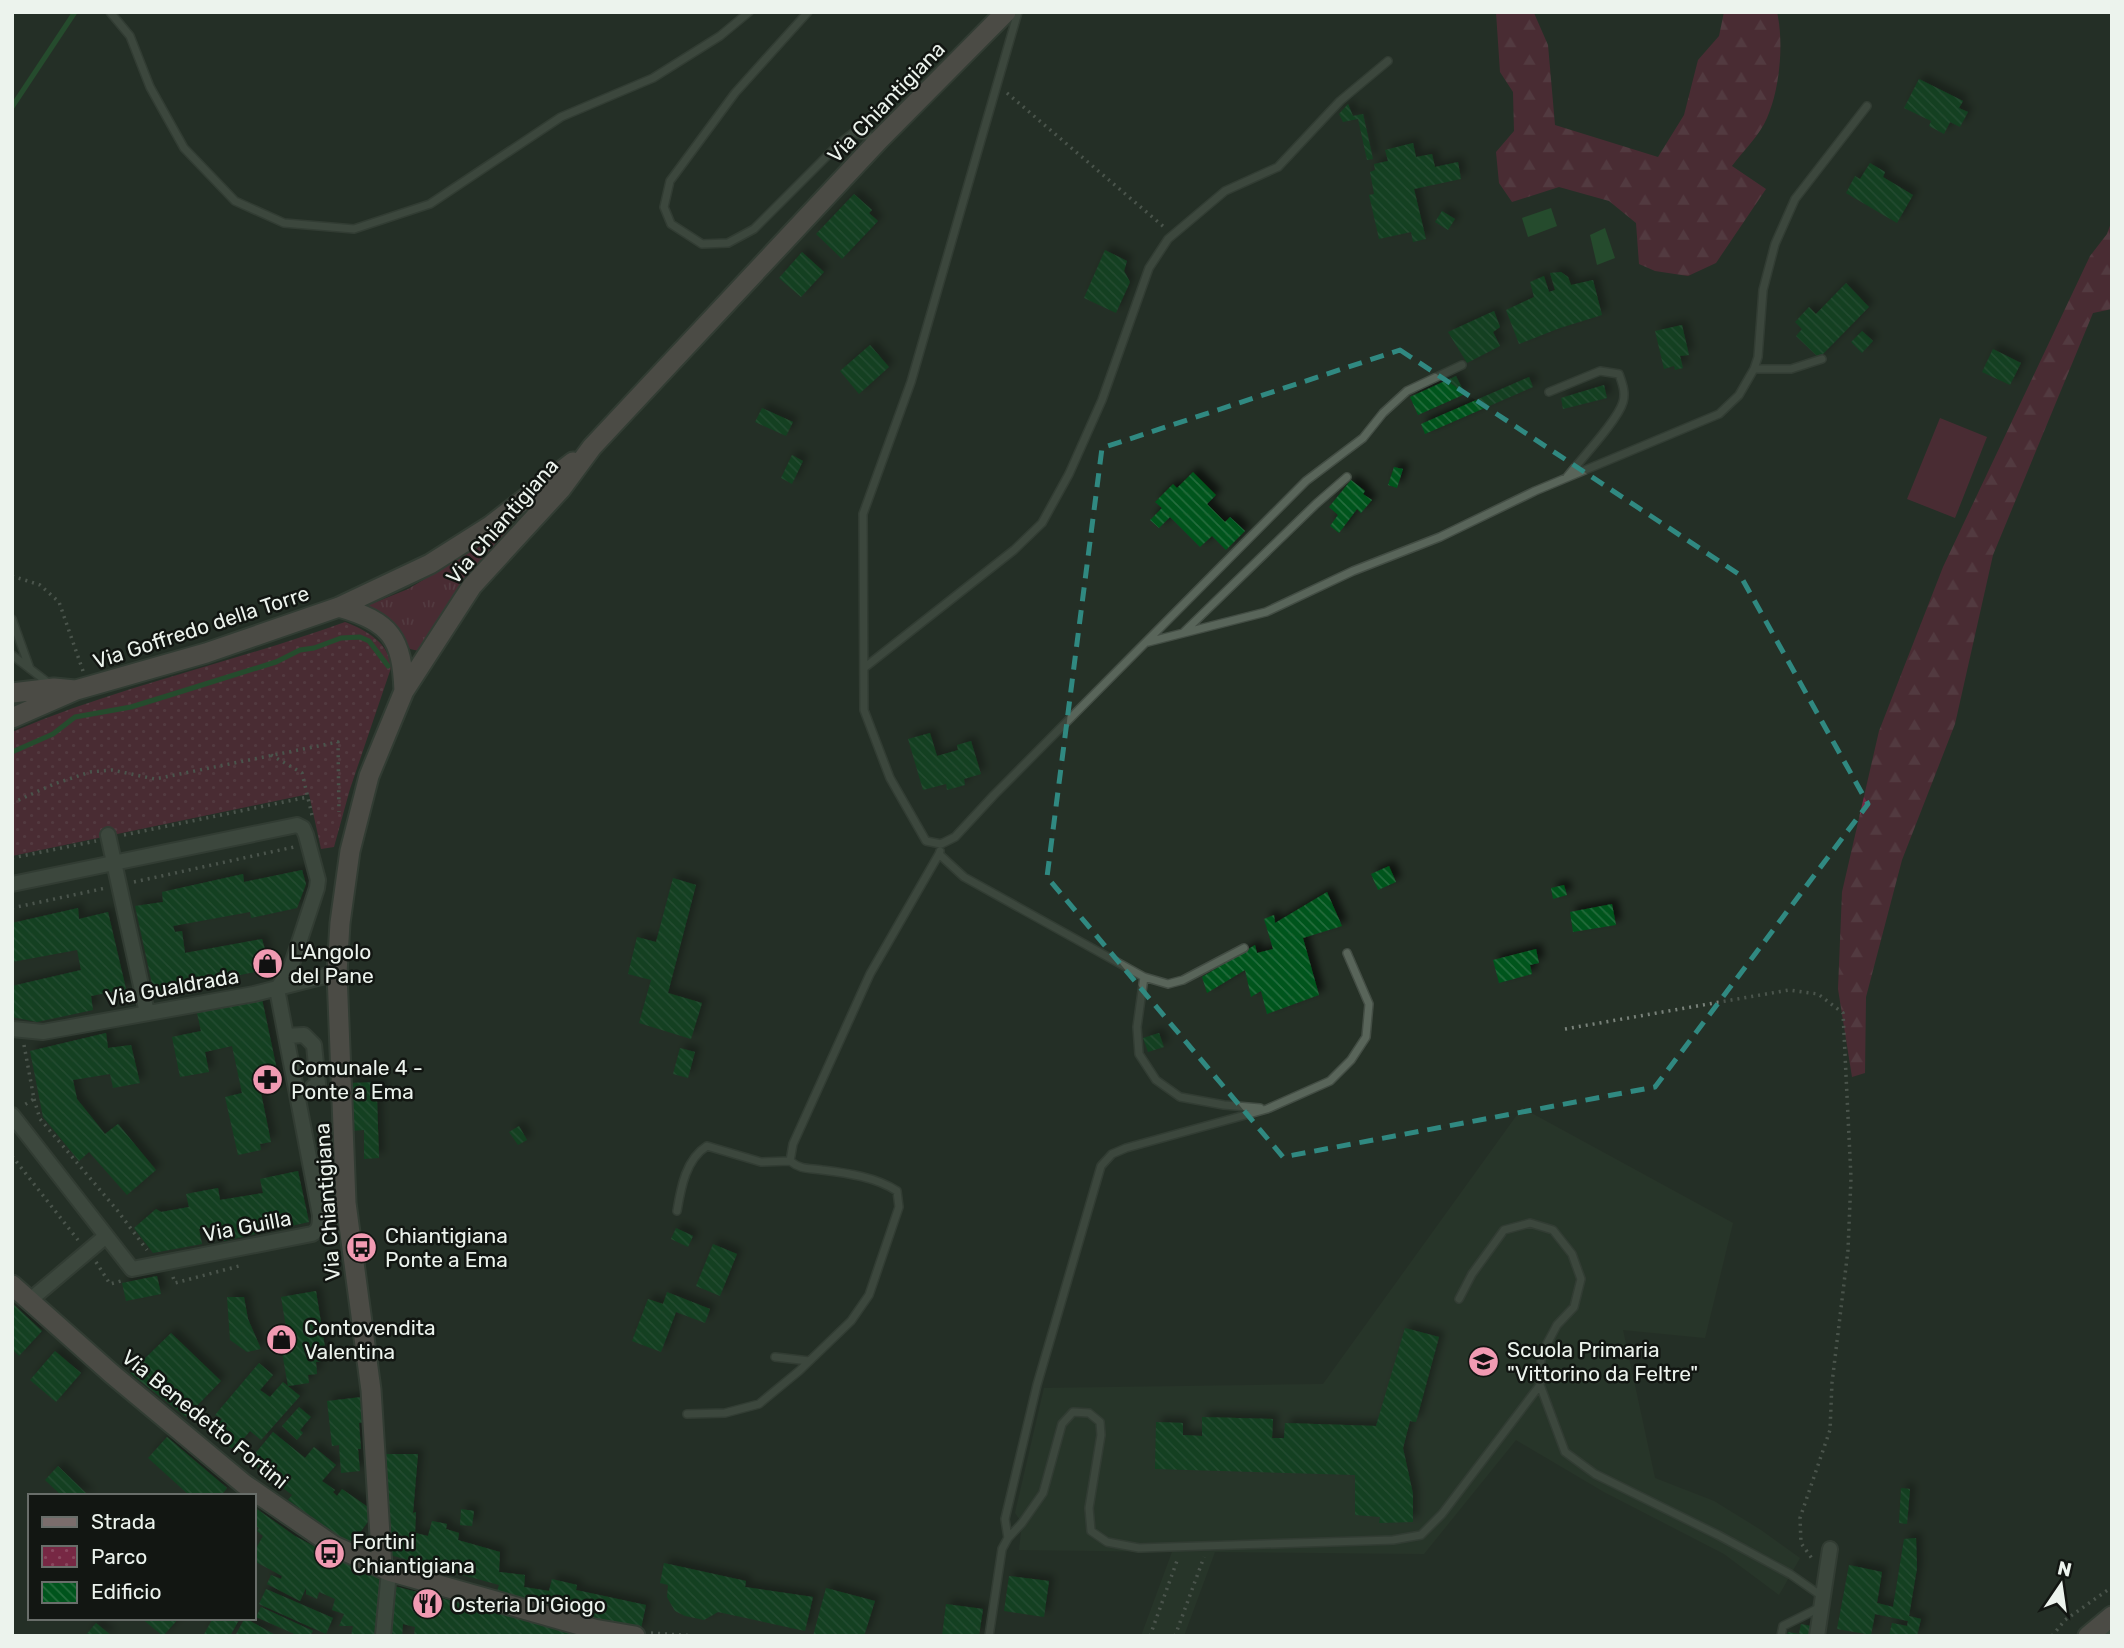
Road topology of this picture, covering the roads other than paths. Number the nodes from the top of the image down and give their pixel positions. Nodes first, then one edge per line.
1 (110, 12) edge
2 (749, 12) edge
3 (808, 12) edge
4 (1006, 12) edge
5 (1018, 12) edge
6 (1388, 61) dead end
7 (1867, 106) dead end
8 (880, 139) junction
9 (1822, 359) dead end
10 (1462, 365) dead end
11 (1754, 369) junction
12 (1549, 392) dead end
13 (593, 447) junction
14 (1348, 477) dead end
15 (1566, 478) junction
16 (339, 607) junction
17 (12, 619) edge
18 (1182, 633) junction
19 (1147, 642) junction
20 (12, 656) edge
21 (864, 668) junction
22 (30, 669) junction
23 (54, 688) junction
24 (82, 688) junction
25 (404, 691) junction
26 (12, 694) edge
27 (12, 718) edge
28 (109, 837) road end
29 (941, 844) junction
30 (939, 854) junction
31 (114, 863) junction
32 (12, 884) edge
33 (1244, 948) dead end
34 (1347, 953) dead end
35 (337, 973) junction
36 (1144, 976) junction
37 (277, 989) junction
38 (147, 1013) junction
39 (12, 1029) edge
40 (286, 1036) junction
41 (313, 1087) dead end
42 (1267, 1109) junction
43 (18, 1110) edge
44 (790, 1161) junction
45 (677, 1211) dead end
46 (106, 1236) junction
47 (12, 1285) edge
48 (1459, 1299) dead end
49 (29, 1301) junction
50 (775, 1357) dead end
51 (809, 1361) junction
52 (1540, 1385) junction
53 (687, 1414) dead end
54 (1008, 1538) junction
55 (1829, 1549) dead end
56 (386, 1569) junction
57 (1823, 1602) junction
58 (603, 1634) edge
59 (638, 1635) edge
60 (383, 1636) edge
61 (989, 1636) edge
62 (1781, 1636) edge
63 (1817, 1636) edge

1 - 2 lane
3 - 8 lane
4 - 8 street, Via Chiantigiana
5 - 21 lane
6 - 21 lane
7 - 11 lane
8 - 13 street, Via Chiantigiana
9 - 11 lane
10 - 19 lane
11 - 15 lane
12 - 15 lane
13 - 16 street, Via Goffredo della Torre
13 - 25 street, Via Chiantigiana
14 - 18 lane
15 - 18 lane
16 - 24 street, Via Goffredo della Torre
16 - 25 street, Via Goffredo della Torre
17 - 22 lane
18 - 19 lane
19 - 29 lane
20 - 22 lane
21 - 29 lane
22 - 23 lane
23 - 24 street, Via Goffredo della Torre
23 - 26 street, Via Goffredo della Torre
24 - 27 street, Via Goffredo della Torre
25 - 35 street, Via Chiantigiana
28 - 31 street
29 - 30 lane
30 - 36 lane
30 - 44 lane
31 - 32 street
31 - 37 street
31 - 38 street
33 - 36 lane
34 - 42 lane
35 - 37 street, Via Gualdrada
35 - 56 street, Via Chiantigiana
36 - 42 lane
37 - 38 street, Via Gualdrada
37 - 40 street, Via Guilla
38 - 39 street, Via Gualdrada
40 - 41 street
40 - 46 street, Via Guilla
42 - 54 lane
43 - 46 street, Via Guilla
44 - 45 lane
44 - 51 lane
46 - 49 street
47 - 49 street, Via Benedetto Fortini
48 - 52 lane
49 - 56 street, Via Benedetto Fortini
50 - 51 lane
51 - 53 lane
52 - 54 lane
52 - 57 lane
54 - 61 lane
55 - 57 street
56 - 58 street
56 - 60 street
57 - 62 lane
57 - 63 street
58 - 59 street

